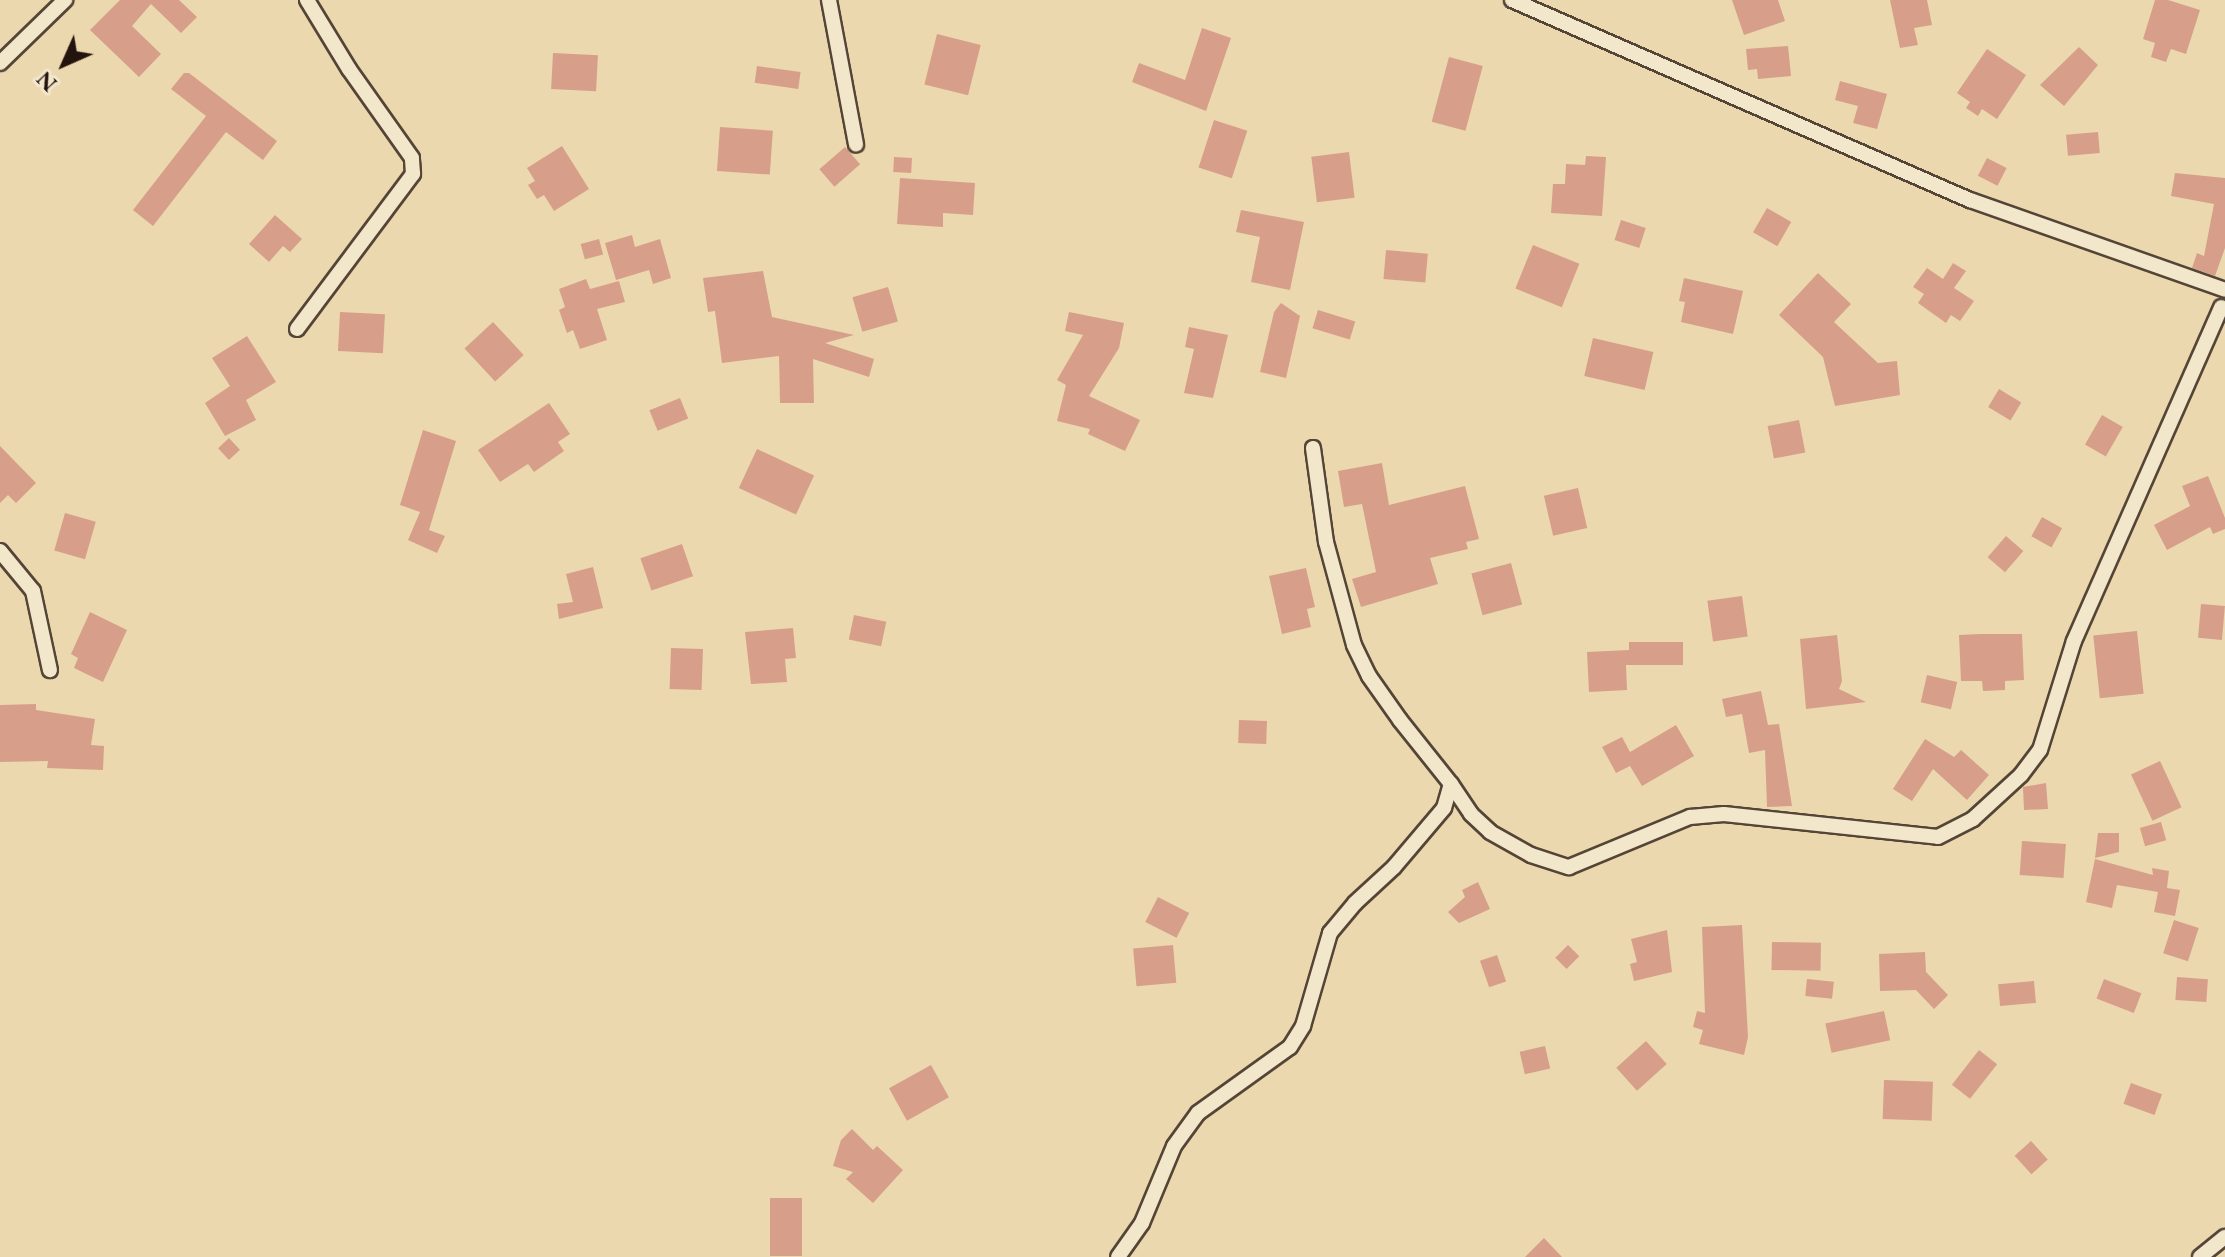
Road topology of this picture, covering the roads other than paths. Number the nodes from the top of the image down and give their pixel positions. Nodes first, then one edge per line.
1 (65, 0) edge
2 (307, 0) edge
3 (829, 0) edge
4 (1512, 0) edge
5 (0, 63) edge
6 (856, 144) dead end
7 (2225, 290) edge
8 (2221, 307) dead end
9 (297, 329) dead end
10 (1313, 448) dead end
11 (0, 551) edge
12 (50, 670) dead end
13 (1451, 784) junction
14 (2225, 1237) edge
15 (1118, 1257) edge
16 (2200, 1257) edge

1 - 5 street
2 - 9 street
3 - 6 street
4 - 7 street
8 - 13 street
10 - 13 street
11 - 12 street
13 - 15 street
14 - 16 street

